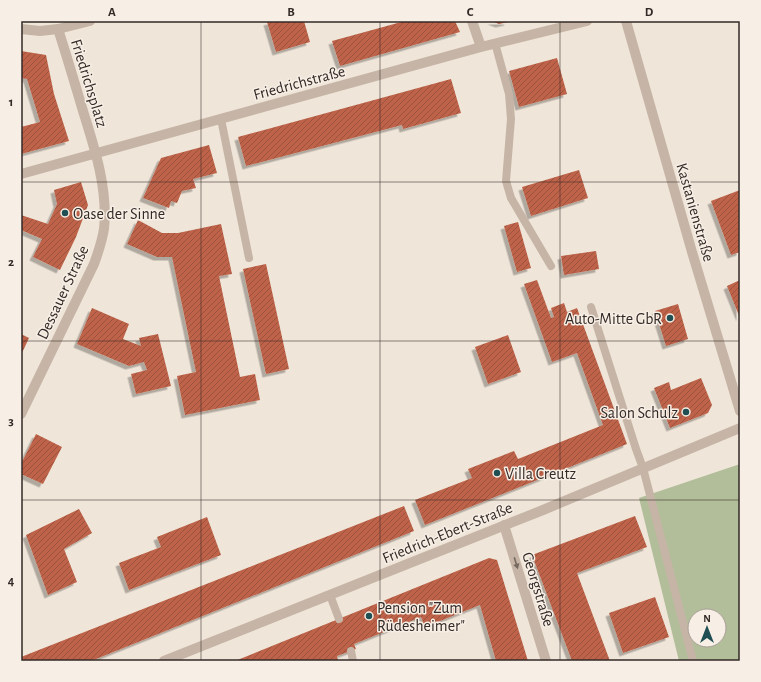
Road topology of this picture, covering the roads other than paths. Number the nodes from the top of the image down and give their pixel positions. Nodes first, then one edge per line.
1 (90, 21) edge
2 (472, 21) edge
3 (586, 21) edge
4 (626, 21) edge
5 (21, 29) edge
6 (58, 29) junction
7 (495, 44) junction
8 (481, 47) junction
9 (221, 119) junction
10 (96, 153) junction
11 (21, 174) edge
12 (249, 258) dead end
13 (551, 266) dead end
14 (591, 307) dead end
15 (740, 411) edge
16 (21, 414) edge
17 (740, 428) edge
18 (643, 468) junction
19 (504, 525) junction
20 (330, 595) junction
21 (339, 619) dead end
22 (351, 651) dead end
23 (164, 661) edge
24 (353, 661) edge
25 (546, 661) edge
26 (693, 661) edge

1 - 6 street, Friedrichsplatz
2 - 8 street
3 - 7 street, Friedrichstraße
4 - 15 street, Kastanienstraße
5 - 6 street
6 - 10 street, Friedrichsplatz
7 - 8 street, Friedrichstraße
7 - 13 lane
8 - 9 street, Friedrichstraße
9 - 10 street, Friedrichstraße
9 - 12 lane
10 - 11 street, Friedrichstraße
10 - 16 street, Dessauer Straße
14 - 18 lane
17 - 18 street, Friedrich-Ebert-Straße
18 - 19 street, Friedrich-Ebert-Straße
18 - 26 lane
19 - 20 street, Friedrich-Ebert-Straße
19 -> 25 street, Georgstraße
20 - 21 lane
20 - 23 street, Friedrich-Ebert-Straße
22 - 24 lane

